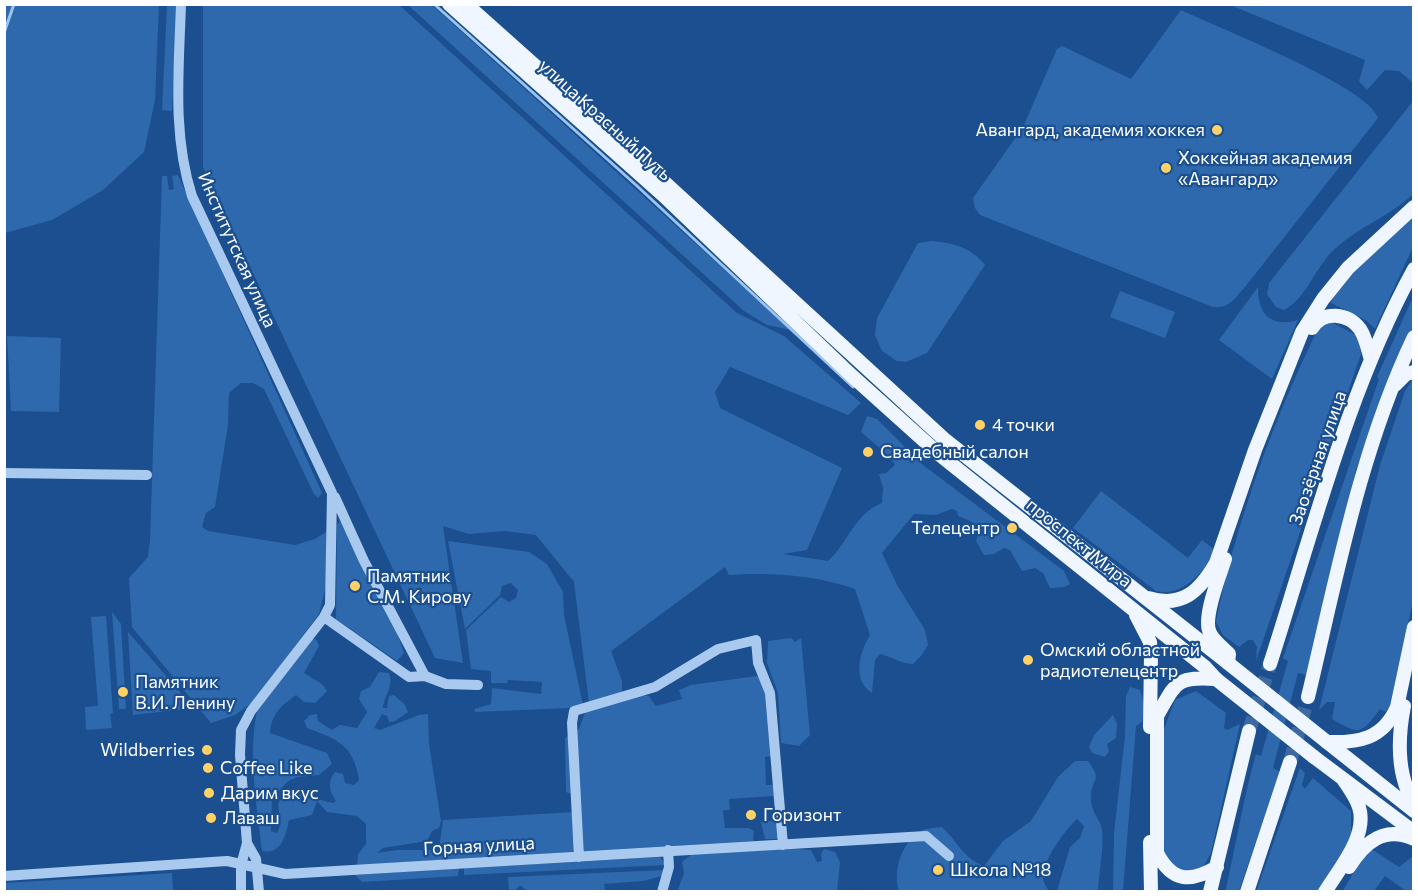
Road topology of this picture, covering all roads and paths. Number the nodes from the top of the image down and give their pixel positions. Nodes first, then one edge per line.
1 (181, 4) edge
2 (449, 4) edge
3 (466, 4) edge
4 (1413, 207) edge
5 (739, 261) junction
6 (1413, 269) edge
7 (1413, 337) edge
8 (1371, 360) junction
9 (1413, 372) edge
10 (1393, 386) junction
11 (4, 473) edge
12 (147, 475) dead end
13 (332, 493) junction
14 (1143, 597) junction
15 (1134, 610) junction
16 (324, 617) junction
17 (1413, 627) edge
18 (1413, 661) edge
19 (1228, 663) junction
20 (1270, 664) tunnel mouth
21 (425, 676) junction
22 (1216, 679) junction
23 (478, 685) dead end
24 (1308, 697) tunnel mouth
25 (1249, 731) tunnel mouth
26 (1327, 742) junction
27 (1290, 762) tunnel mouth
28 (1343, 779) junction
29 (1413, 803) edge
30 (1413, 812) edge
31 (1413, 832) edge
32 (1413, 838) edge
33 (247, 843) junction
34 (783, 844) junction
35 (668, 850) junction
36 (949, 856) dead end
37 (579, 857) junction
38 (241, 865) junction
39 (1217, 867) junction
40 (258, 870) junction
41 (4, 876) edge
42 (241, 891) edge
43 (259, 891) edge
44 (663, 891) edge
45 (1151, 891) edge
46 (1210, 891) edge
47 (1247, 891) edge
48 (1325, 891) edge
49 (1334, 891) edge

1 - 13 street, Институтская улица
2 - 5 main road, улица Красный Путь
3 - 5 main road, улица Красный Путь
4 - 14 main road
5 - 14 main road, проспект Мира
5 - 15 main road, проспект Мира
6 - 8 main road, Заозёрная улица
7 - 10 main road
8 - 19 main road
8 - 20 main road, Заозёрная улица
9 - 10 main road
10 - 24 main road
11 - 12 street
13 - 16 street, Институтская улица
13 - 21 street, Институтская улица
14 - 19 main road, проспект Мира
15 - 22 main road, проспект Мира
15 - 45 main road
16 - 21 street
16 - 33 street, Институтская улица
17 - 26 main road
18 - 29 main road
19 - 26 main road, проспект Мира, bridge
21 - 23 street
22 - 28 main road, проспект Мира, bridge
22 - 39 main road
25 - 39 main road
26 - 30 main road, проспект Мира
27 - 47 main road
28 - 31 main road, проспект Мира
28 - 48 main road
32 - 49 main road
33 - 38 street
33 - 40 street
34 - 35 street, Горная улица
34 - 36 street, Горная улица
34 - 37 street
35 - 37 street, Горная улица
35 - 44 street
37 - 40 street, Горная улица
38 - 40 street, Горная улица
38 - 41 street, Горная улица
38 - 42 street
39 - 46 main road
40 - 43 street

